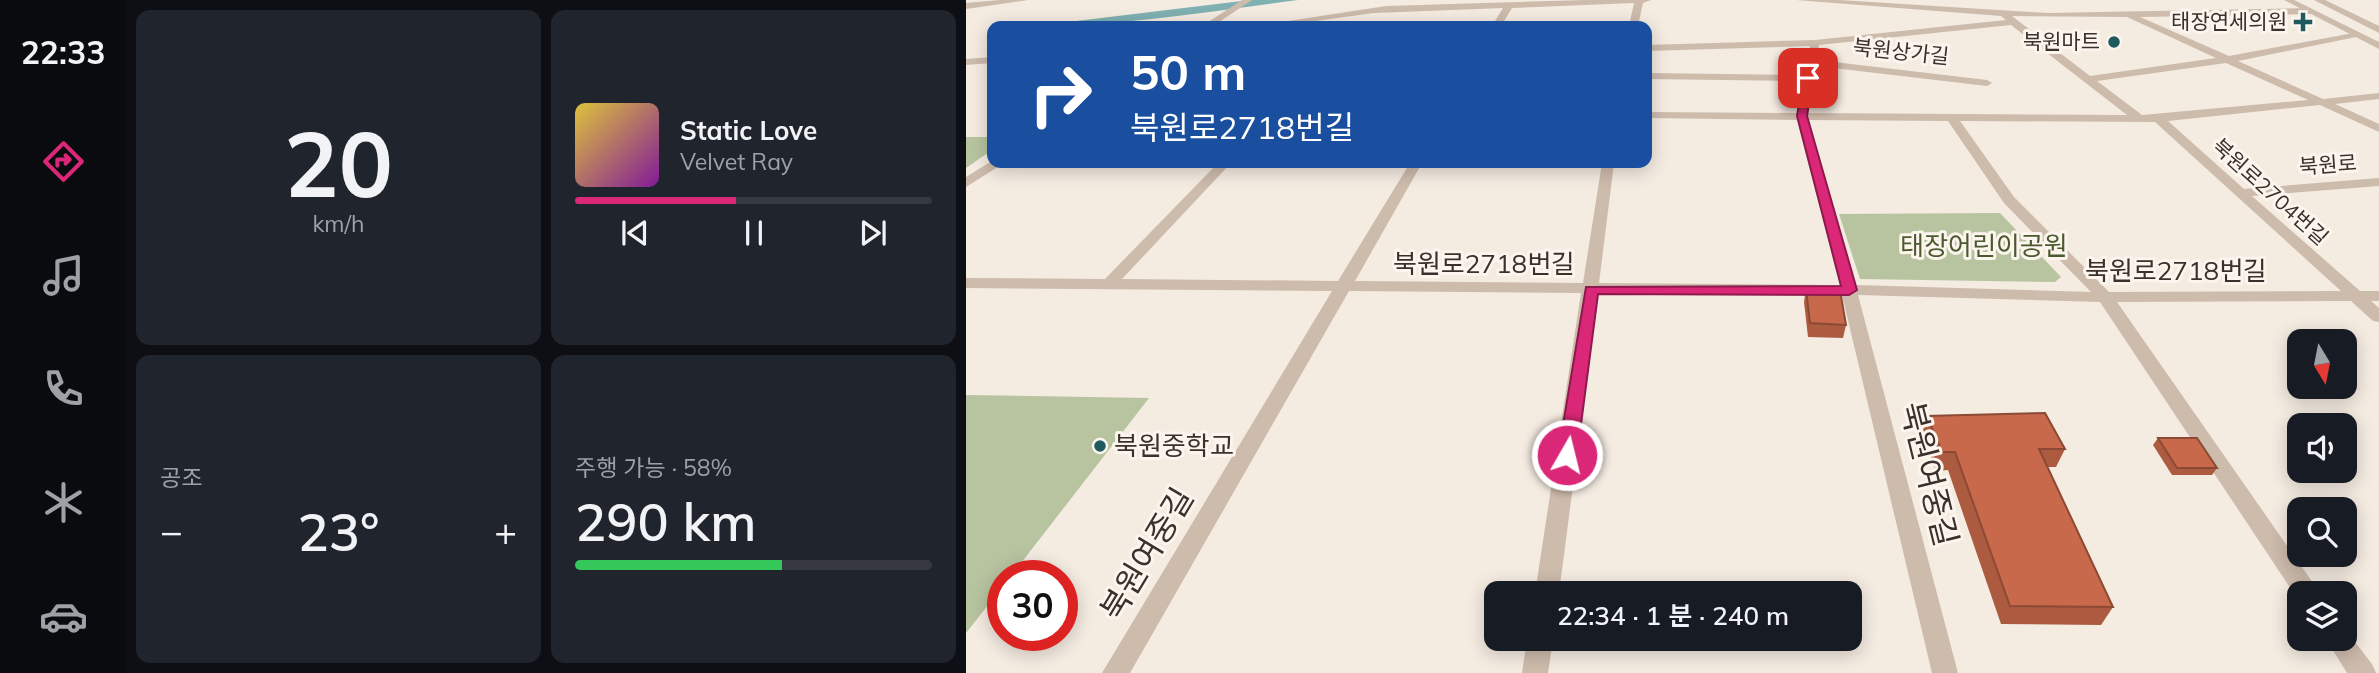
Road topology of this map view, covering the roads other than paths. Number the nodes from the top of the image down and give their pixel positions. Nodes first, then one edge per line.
1 (1024, 0) edge
2 (1248, 0) edge
3 (1456, 0) edge
4 (1639, 0) edge
5 (1647, 0) edge
6 (1800, 0) edge
7 (2288, 0) edge
8 (2318, 0) edge
9 (1509, 5) junction
10 (966, 6) edge
11 (1376, 11) junction
12 (2310, 11) junction
13 (2125, 14) junction
14 (2006, 15) junction
15 (1214, 21) edge
16 (1299, 21) edge
17 (1365, 21) edge
18 (1500, 21) edge
19 (1635, 21) edge
20 (2015, 22) junction
21 (2379, 30) edge
22 (2356, 34) junction
23 (1815, 43) junction
24 (2379, 46) edge
25 (1652, 48) edge
26 (987, 60) edge
27 (2232, 60) junction
28 (966, 62) edge
29 (1811, 62) junction
30 (1652, 76) edge
31 (1808, 78) junction
32 (2089, 79) junction
33 (1987, 83) dead end
34 (2379, 96) edge
35 (2324, 102) junction
36 (1652, 115) edge
37 (1802, 116) junction
38 (1953, 119) junction
39 (2139, 119) junction
40 (2158, 119) junction
41 (2379, 128) edge
42 (990, 168) edge
43 (1220, 168) edge
44 (1413, 168) edge
45 (1607, 168) edge
46 (2379, 182) edge
47 (966, 183) edge
48 (2239, 193) junction
49 (966, 283) edge
50 (1108, 285) junction
51 (1342, 288) junction
52 (1592, 290) junction
53 (1849, 290) junction
54 (2355, 295) junction
55 (2379, 296) edge
56 (2105, 297) junction
57 (2379, 317) edge
58 (1549, 581) edge
59 (2300, 581) edge
60 (1538, 651) edge
61 (2347, 651) edge
62 (1115, 673) edge
63 (1535, 673) edge
64 (1945, 673) edge
65 (2363, 673) edge

1 - 10 street
2 - 15 street
3 - 11 street
4 - 5 street
4 - 9 street
4 - 19 street
6 - 14 street, 북원상가길
7 - 12 street
8 - 21 street
9 - 11 street
9 - 18 street
11 - 16 street
11 - 17 street
12 - 13 street, 북원상가길
12 - 22 street
13 - 14 street, 북원상가길
13 - 27 street, 북원상가길
14 - 20 street
20 - 23 street, 북원상가길
20 - 32 street
22 - 24 street
22 - 27 street
23 - 25 street, 북원상가길
23 - 29 street, 북원상가길
26 - 28 street
27 - 32 street
27 - 35 street, 북원상가길
29 - 31 street, 북원상가길
29 - 33 street, 북원상가길
30 - 31 street
31 - 37 street, 북원상가길
32 - 39 street
34 - 35 street, 북원로2704번길
35 - 40 street, 북원로2704번길
35 - 41 street
36 - 37 street, 북원로2704번길
37 - 38 street, 북원로2704번길
37 - 53 street
38 - 39 street, 북원로2704번길
38 - 56 street
39 - 40 street, 북원로2704번길
40 - 48 street, 북원로2704번길
42 - 47 street
43 - 50 street
44 - 51 street
45 - 52 street
46 - 48 street, 북원로
48 - 54 street, 북원로2704번길
49 - 50 street, 북원로2718번길
50 - 51 street, 북원로2718번길
51 - 52 street, 북원로2718번길
51 - 62 street, 북원여중길
52 - 53 street, 북원로2718번길
52 - 58 street
53 - 56 street, 북원로2718번길
53 - 64 street, 북원여중길
54 - 55 street, 북원로2718번길
54 - 56 street, 북원로2718번길
54 - 57 street
56 - 59 street
60 - 63 street
61 - 65 street

